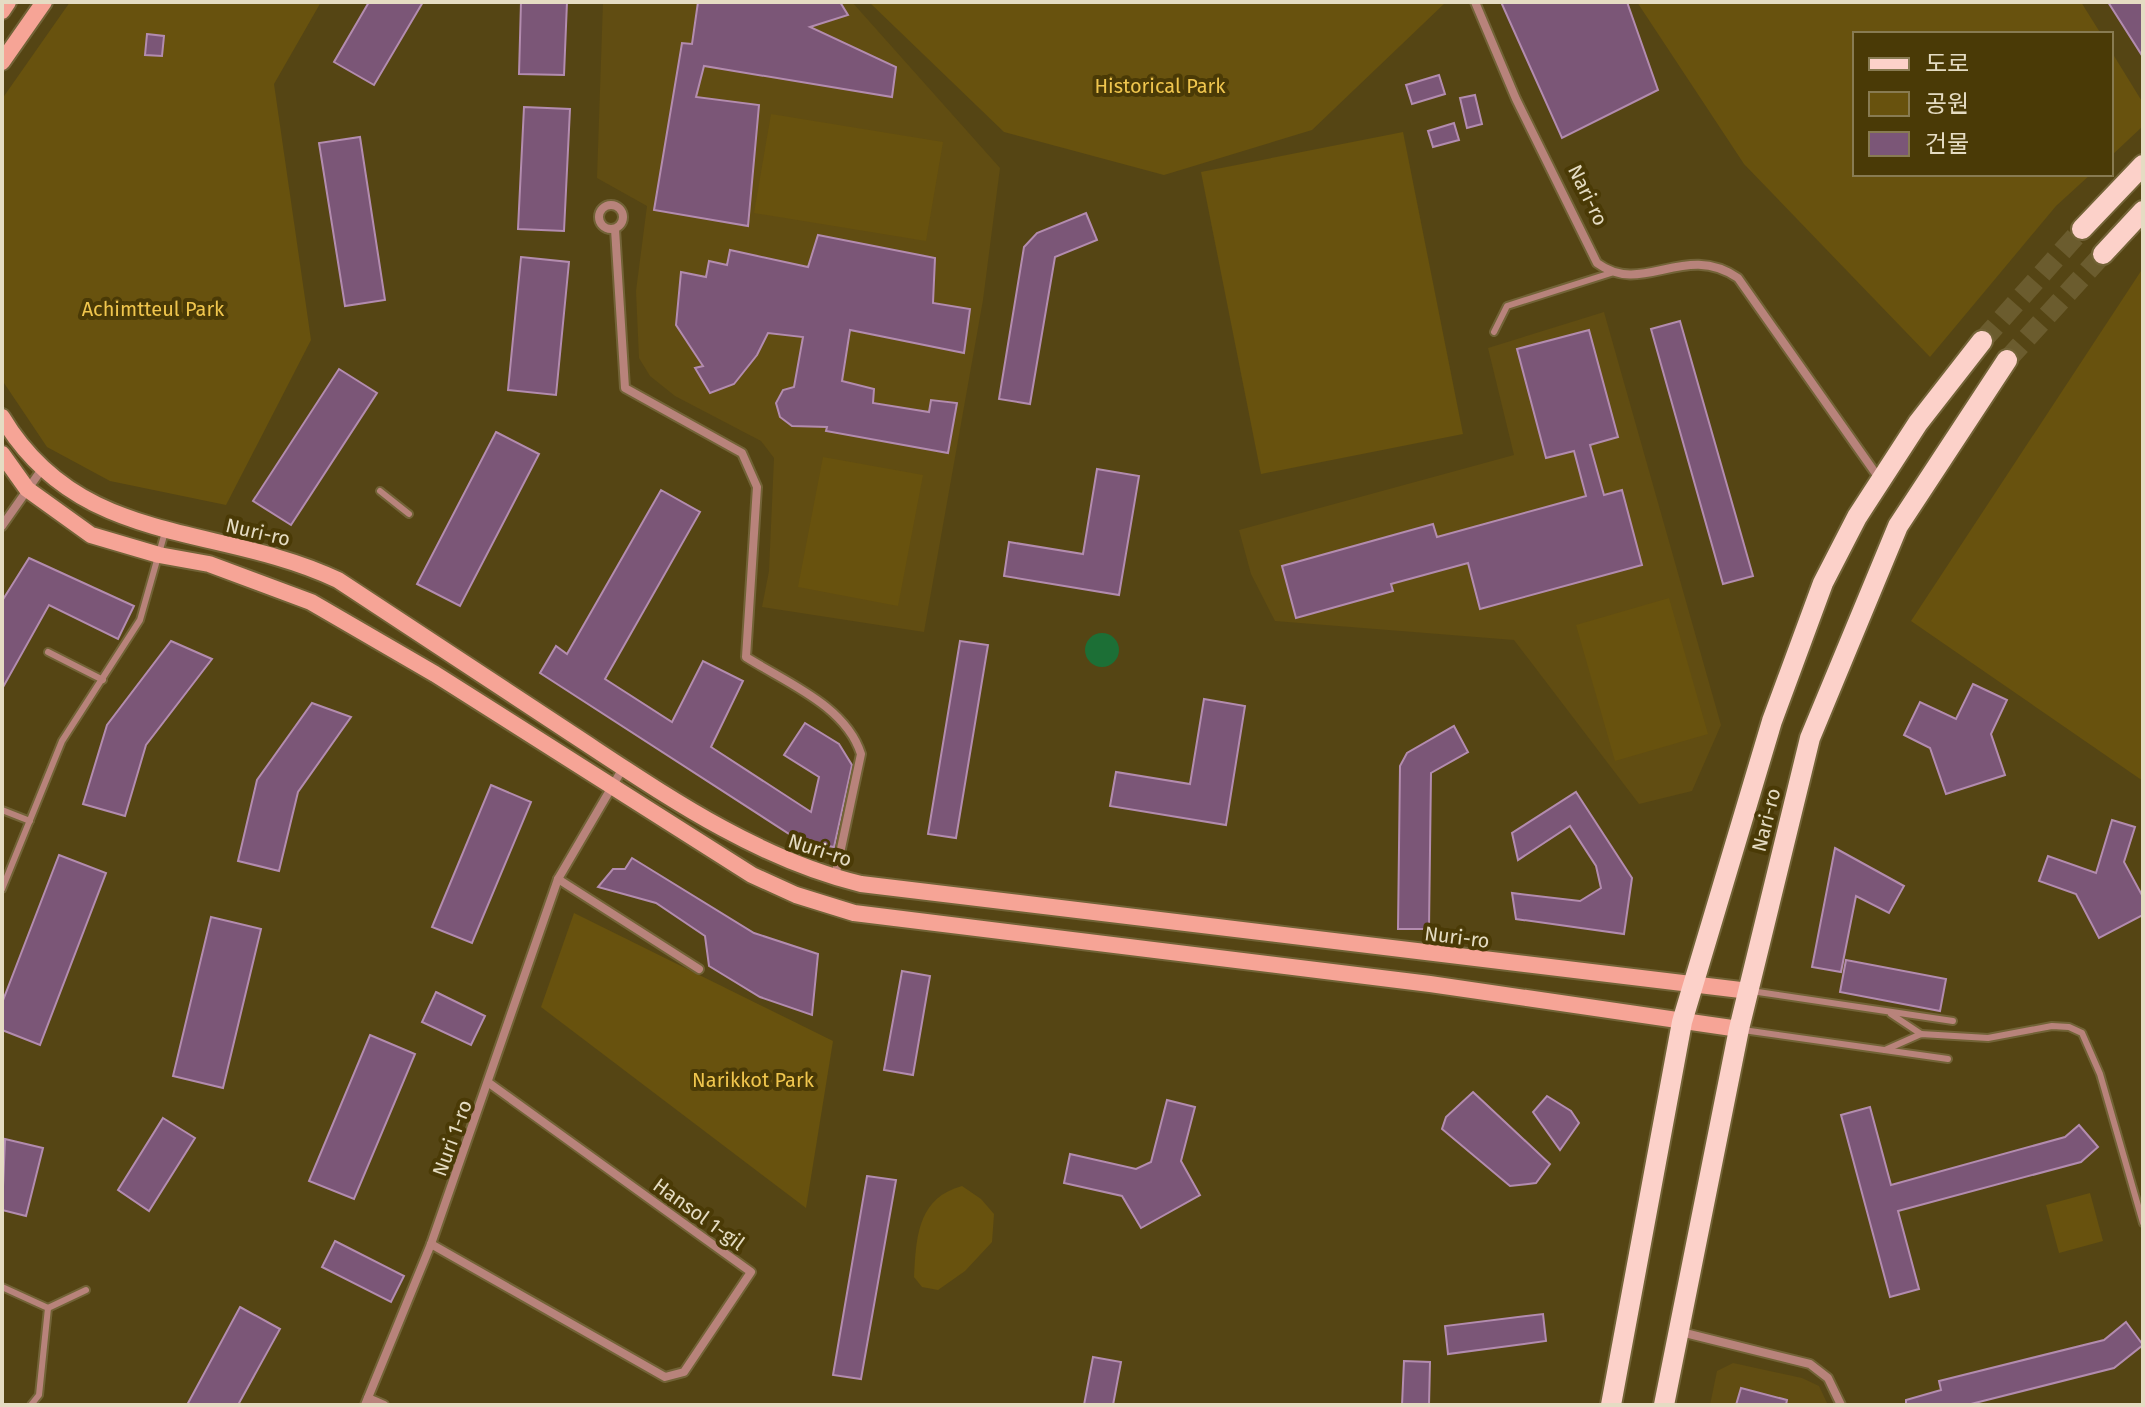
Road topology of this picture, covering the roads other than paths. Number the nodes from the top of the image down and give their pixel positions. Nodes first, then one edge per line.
1 (8, 2) edge
2 (44, 2) edge
3 (1475, 2) edge
4 (2, 11) edge
5 (2, 62) edge
6 (2143, 165) edge
7 (2143, 211) edge
8 (615, 229) dead end
9 (2082, 229) tunnel mouth
10 (2103, 254) tunnel mouth
11 (1611, 273) junction
12 (1494, 332) dead end
13 (1982, 341) tunnel mouth
14 (2007, 360) tunnel mouth
15 (2, 417) edge
16 (2, 454) edge
17 (42, 469) junction
18 (1881, 482) junction
19 (27, 489) junction
20 (380, 491) dead end
21 (409, 514) dead end
22 (2, 526) edge
23 (165, 532) junction
24 (159, 555) junction
25 (48, 652) dead end
26 (103, 680) junction
27 (623, 768) junction
28 (611, 786) junction
29 (2, 810) edge
30 (30, 821) junction
31 (835, 878) junction
32 (558, 879) junction
33 (2, 889) edge
34 (699, 969) dead end
35 (1693, 983) junction
36 (1749, 991) junction
37 (1888, 1011) junction
38 (1953, 1021) dead end
39 (1682, 1022) junction
40 (1739, 1029) junction
41 (1921, 1034) junction
42 (1885, 1050) junction
43 (1948, 1059) dead end
44 (489, 1083) junction
45 (2143, 1223) edge
46 (431, 1244) junction
47 (2, 1287) edge
48 (86, 1290) dead end
49 (48, 1308) junction
50 (1681, 1332) junction
51 (367, 1401) edge
52 (31, 1405) edge
53 (384, 1405) edge
54 (1611, 1405) edge
55 (1664, 1405) edge
56 (1841, 1405) edge

1 - 4 street
2 - 5 street
3 - 11 street, Nari-ro
6 - 9 main road
7 - 10 main road
8 - 31 street
11 - 12 lane
11 - 18 street
13 - 18 main road, Nari-ro
14 - 36 main road, Nari-ro
15 - 17 street, Nuri-ro
16 - 19 street
17 - 19 street
17 - 23 street, Nuri-ro
18 - 35 main road, Nari-ro
19 - 22 street
19 - 24 street
20 - 21 lane
23 - 24 lane
23 - 27 street, Nuri-ro
24 - 26 lane
24 - 28 street
25 - 26 lane
26 - 30 lane
27 - 28 street, Nuri 1-ro
27 - 31 street, Nuri-ro
28 - 32 street, Nuri 1-ro
28 - 39 street
29 - 30 lane
30 - 33 lane
31 - 35 street, Nuri-ro
32 - 34 street
32 - 44 street, Nuri 1-ro
35 - 36 street, Nuri-ro
35 - 39 main road, Nari-ro
36 - 37 lane
36 - 40 main road, Nari-ro
37 - 38 lane
37 - 41 lane
39 - 40 street
39 - 54 main road, Nari-ro
40 - 42 lane
40 - 50 main road, Nari-ro
41 - 42 lane
41 - 45 lane
42 - 43 lane
44 - 46 street, Nuri 1-ro
44 - 46 street, Hansol 1-gil
46 - 51 street, Nuri 1-ro
47 - 49 lane
48 - 49 lane
49 - 52 lane
50 - 55 main road, Nari-ro
50 - 56 street
51 - 53 street

